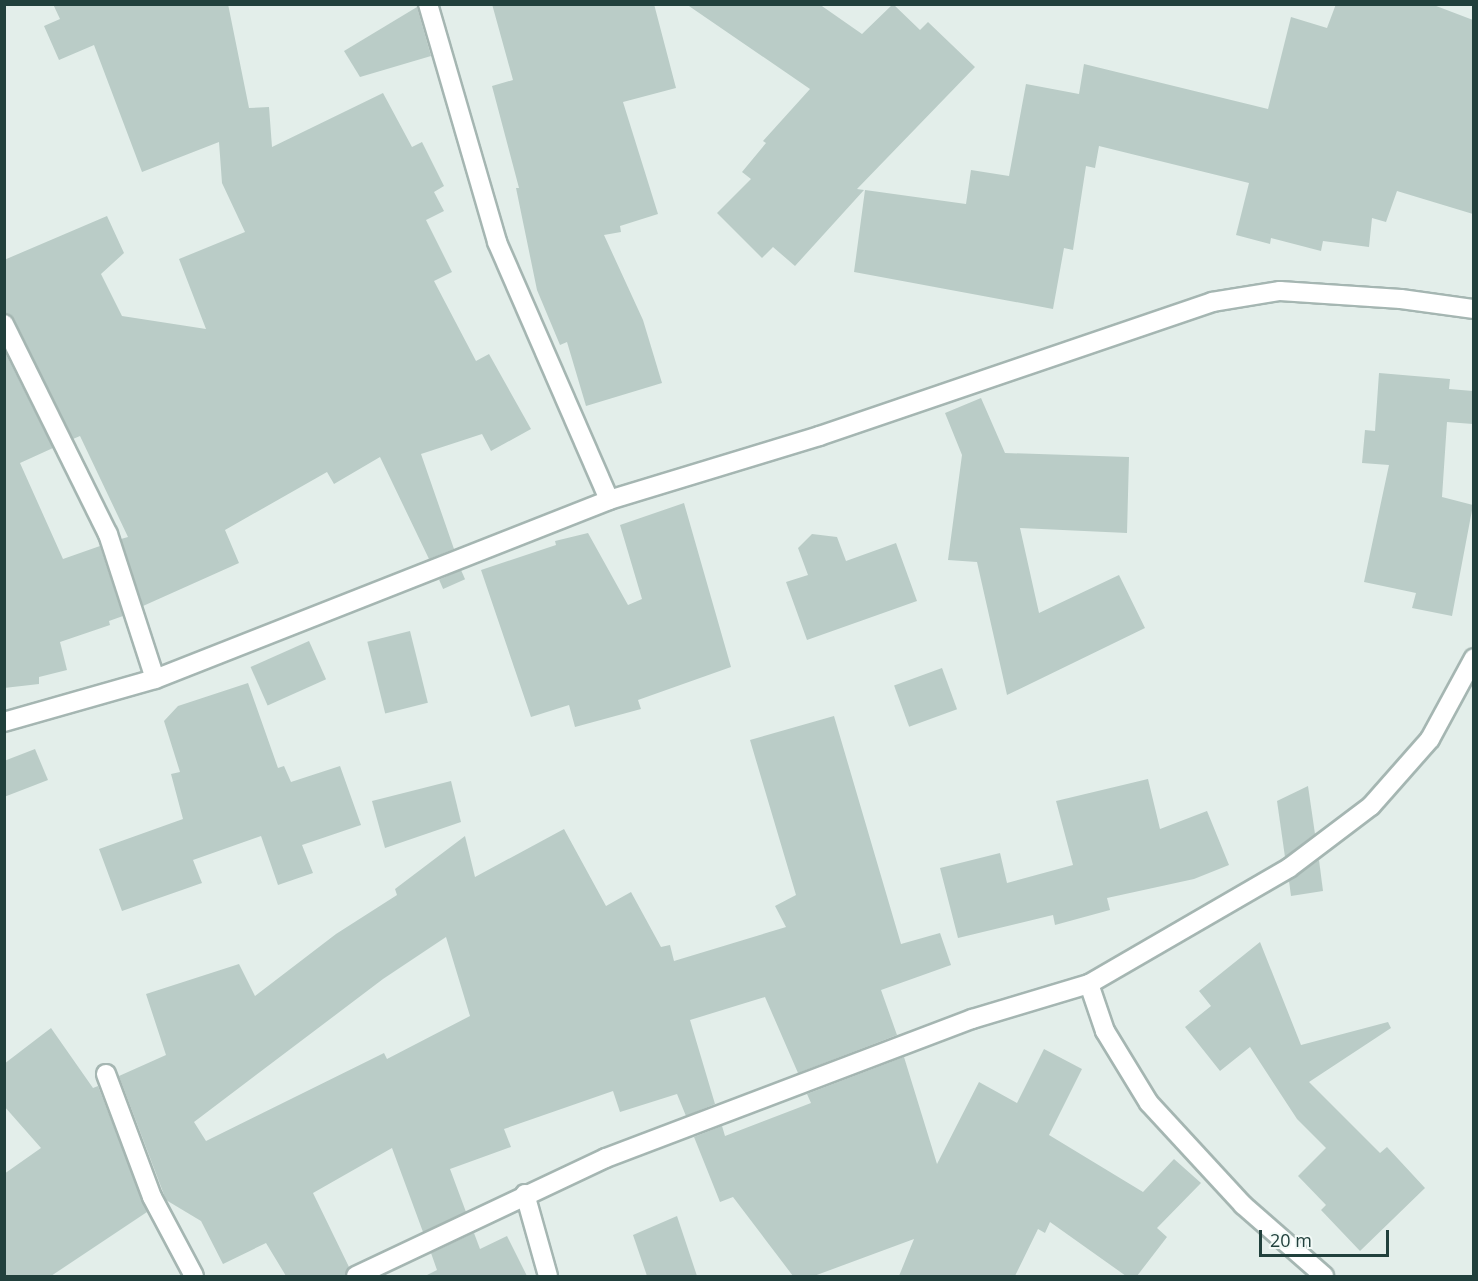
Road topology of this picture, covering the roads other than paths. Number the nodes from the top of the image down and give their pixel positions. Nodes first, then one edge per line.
1 (428, 4) edge
2 (1473, 309) edge
3 (4, 324) edge
4 (609, 500) junction
5 (1473, 658) edge
6 (155, 679) junction
7 (4, 722) edge
8 (1089, 984) junction
9 (106, 1074) dead end
10 (525, 1194) junction
11 (194, 1276) edge
12 (356, 1276) edge
13 (548, 1276) edge
14 (1324, 1276) edge

1 - 4 street
2 - 4 street
3 - 6 street
4 - 6 street
5 - 8 street
6 - 7 street
8 - 10 street
8 - 14 street
9 - 11 street
10 - 12 street
10 - 13 street

